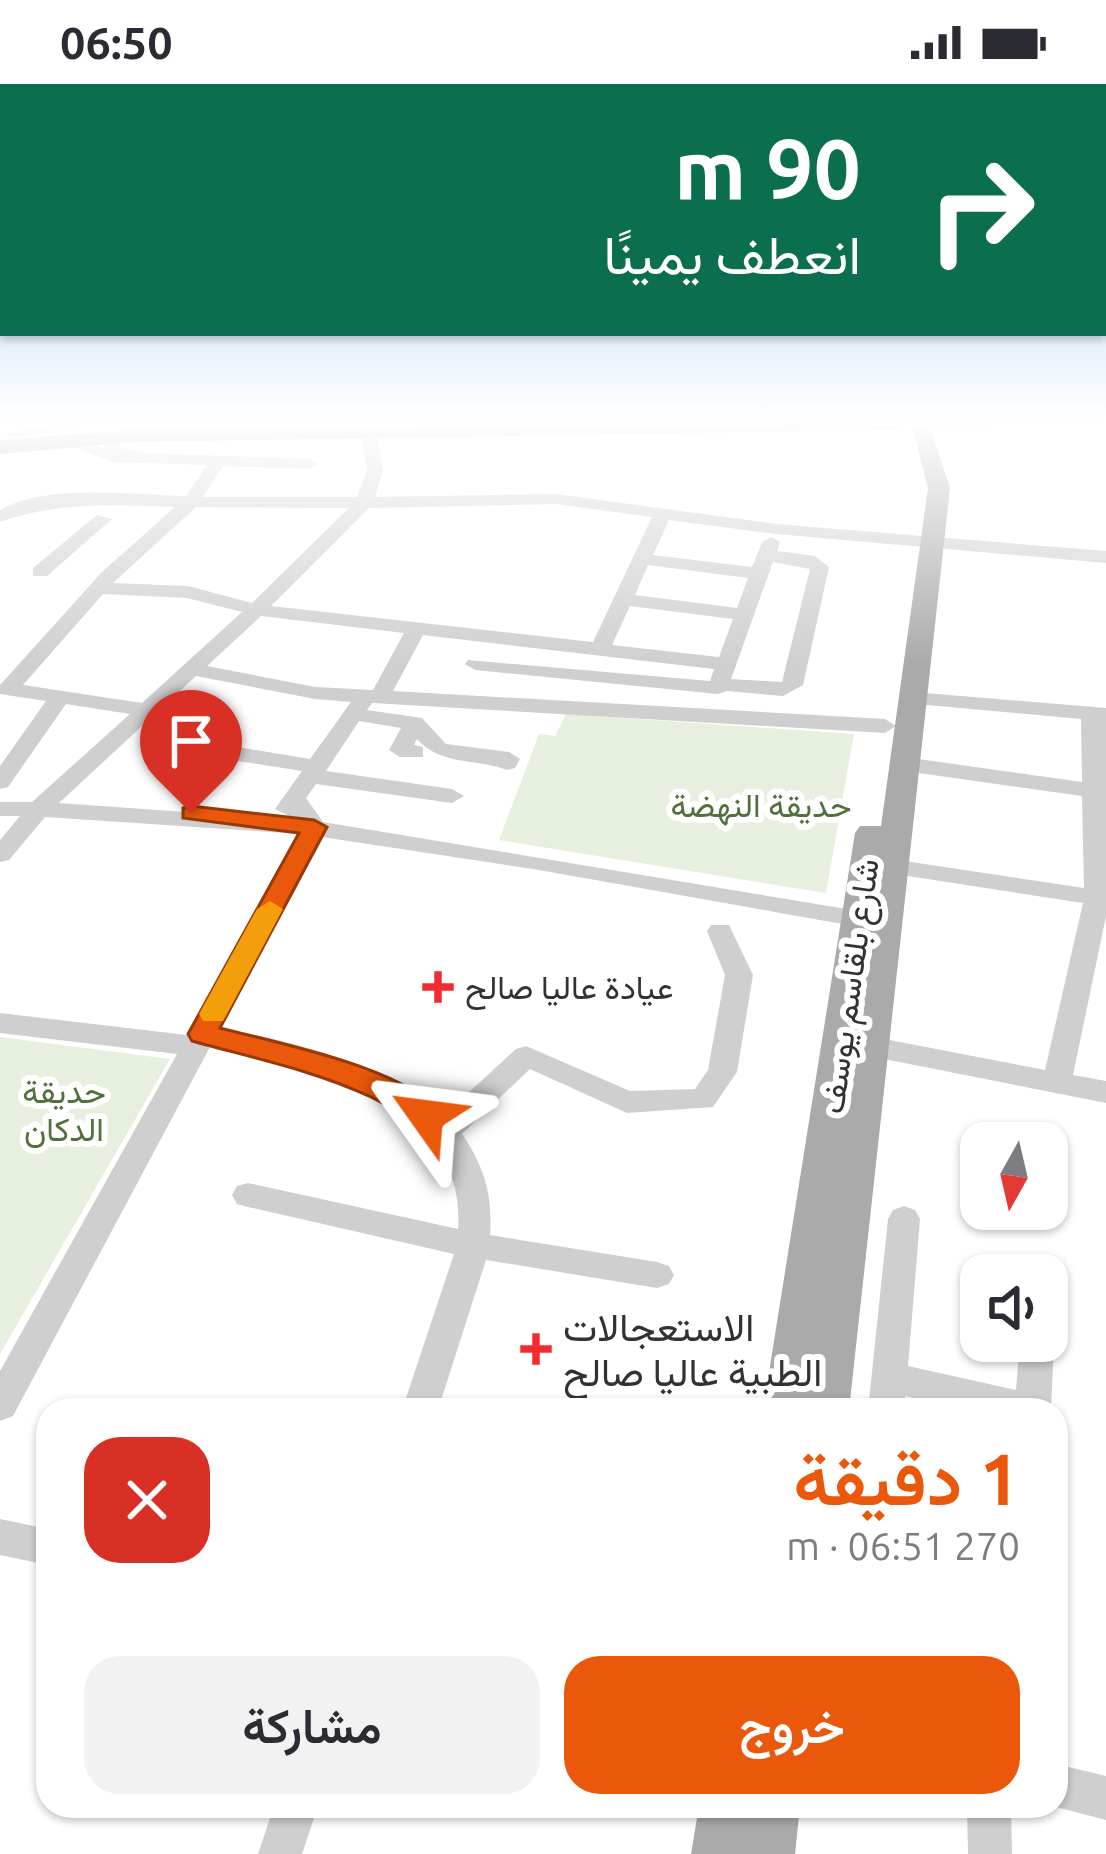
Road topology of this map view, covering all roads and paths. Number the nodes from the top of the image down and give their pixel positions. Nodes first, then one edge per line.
1 (50, 502) edge
2 (191, 502) edge
3 (295, 502) edge
4 (364, 502) junction
5 (390, 502) edge
6 (574, 502) edge
7 (935, 502) edge
8 (2, 514) edge
9 (662, 514) junction
10 (103, 519) dead end
11 (776, 529) junction
12 (923, 543) junction
13 (67, 549) junction
14 (88, 551) dead end
15 (1106, 556) edge
16 (642, 559) junction
17 (763, 565) junction
18 (40, 572) dead end
19 (98, 588) junction
20 (624, 599) junction
21 (256, 610) junction
22 (745, 614) junction
23 (417, 628) junction
24 (600, 649) junction
25 (475, 664) dead end
26 (190, 669) junction
27 (721, 678) junction
28 (60, 697) junction
29 (913, 698) junction
30 (366, 702) junction
31 (146, 710) junction
32 (708, 712) junction
33 (1099, 714) edge
34 (414, 723) junction
35 (886, 726) junction
36 (206, 748) dead end
37 (415, 752) dead end
38 (507, 763) dead end
39 (904, 764) junction
40 (0, 782) edge
41 (300, 791) junction
42 (1099, 791) edge
43 (452, 796) dead end
44 (0, 809) edge
45 (39, 809) junction
46 (314, 827) junction
47 (0, 855) edge
48 (891, 867) junction
49 (1102, 899) edge
50 (859, 919) junction
51 (720, 931) dead end
52 (0, 1023) edge
53 (199, 1040) junction
54 (874, 1046) junction
55 (1057, 1083) junction
56 (1106, 1092) edge
57 (446, 1131) junction
58 (248, 1195) dead end
59 (904, 1219) dead end
60 (472, 1245) junction
61 (657, 1275) dead end
62 (1036, 1362) edge
63 (888, 1394) edge
64 (424, 1398) edge
65 (789, 1398) edge
66 (827, 1398) edge
67 (927, 1398) edge
68 (1034, 1398) edge
69 (0, 1405) edge
70 (0, 1537) edge
71 (36, 1544) edge
72 (1068, 1789) edge
73 (1106, 1798) edge
74 (292, 1818) edge
75 (726, 1818) edge
76 (770, 1818) edge
77 (989, 1818) edge
78 (280, 1854) edge
79 (721, 1854) edge
80 (765, 1854) edge
81 (989, 1854) edge

1 - 8 street
2 - 19 street
3 - 4 street
4 - 5 street
4 - 21 street
6 - 9 street
7 - 12 main road, شارع بلقاسم يوسف
9 - 11 street
9 - 16 street
10 - 13 street
11 - 12 street
11 - 17 street
12 - 15 street
12 - 29 main road, شارع بلقاسم يوسف
12 - 35 main road, شارع بلقاسم يوسف
13 - 14 street
13 - 18 street
16 - 17 street
16 - 20 street
17 - 22 street
17 - 27 street
19 - 21 street
19 - 28 street
20 - 22 street
20 - 24 street
21 - 23 street
21 - 26 street
22 - 27 street
23 - 24 street
23 - 30 street
24 - 27 street
25 - 27 street
26 - 30 street
26 - 31 street
27 - 32 street
28 - 31 street
28 - 40 street
29 - 33 street
29 - 39 main road, شارع بلقاسم يوسف
30 - 32 street
30 - 34 street
30 - 41 street
31 - 45 street
32 - 35 street
33 - 42 street
34 - 37 street
34 - 38 street
35 - 50 main road, شارع بلقاسم يوسف
36 - 41 street
39 - 42 street
39 - 48 main road, شارع بلقاسم يوسف
41 - 43 street
41 - 45 street
41 - 46 street
42 - 49 street
44 - 45 street
45 - 47 street
46 - 50 street
46 - 53 street
48 - 49 street
48 - 54 main road, شارع بلقاسم يوسف
49 - 55 street
50 - 65 main road, شارع بلقاسم يوسف
51 - 57 street
52 - 53 street
53 - 57 street
53 - 69 street
54 - 55 street
54 - 66 main road, شارع بلقاسم يوسف
55 - 56 street
57 - 60 street
58 - 60 street
59 - 63 street
60 - 61 street
60 - 64 street
62 - 68 street
63 - 67 street
70 - 71 street
72 - 73 street
74 - 78 street
75 - 79 main road
76 - 80 main road
77 - 81 street

